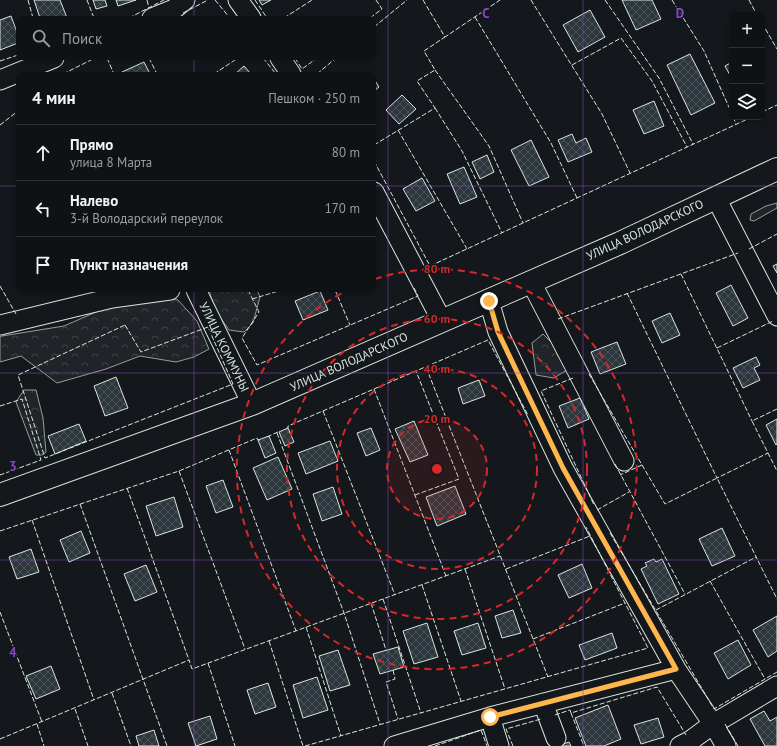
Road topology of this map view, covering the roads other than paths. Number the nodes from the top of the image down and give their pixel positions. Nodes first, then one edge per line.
1 (185, 0) edge
2 (238, 0) edge
3 (157, 16) edge
4 (250, 16) edge
5 (49, 60) edge
6 (281, 60) edge
7 (20, 72) edge
8 (290, 72) edge
9 (16, 73) edge
10 (0, 80) edge
11 (777, 169) edge
12 (376, 196) edge
13 (716, 198) junction
14 (531, 282) junction
15 (156, 292) edge
16 (197, 292) edge
17 (489, 301) junction
18 (777, 316) edge
19 (442, 321) junction
20 (0, 325) edge
21 (252, 404) junction
22 (624, 461) dead end
23 (0, 495) edge
24 (676, 669) junction
25 (777, 686) edge
26 (543, 703) junction
27 (490, 717) junction
28 (720, 735) edge
29 (556, 738) dead end
30 (397, 746) edge
31 (499, 746) edge
32 (680, 746) edge
33 (704, 746) edge

1 - 3 street
2 - 4 street
5 - 7 street
6 - 8 street
9 - 10 street
11 - 13 main road, УЛИЦА ВОЛОДАРСКОГО
12 - 19 street
13 - 14 main road, УЛИЦА ВОЛОДАРСКОГО
13 - 18 street
14 - 17 main road, УЛИЦА ВОЛОДАРСКОГО
14 - 22 street
15 - 20 street
16 - 21 street, УЛИЦА КОММУНЫ
17 - 19 main road, УЛИЦА ВОЛОДАРСКОГО
17 - 24 street
19 - 21 main road, УЛИЦА ВОЛОДАРСКОГО
21 - 23 main road, УЛИЦА ВОЛОДАРСКОГО
24 - 26 street
24 - 28 street
25 - 28 street
26 - 27 street
26 - 29 street
27 - 30 street
27 - 31 street
28 - 32 street
28 - 33 street

